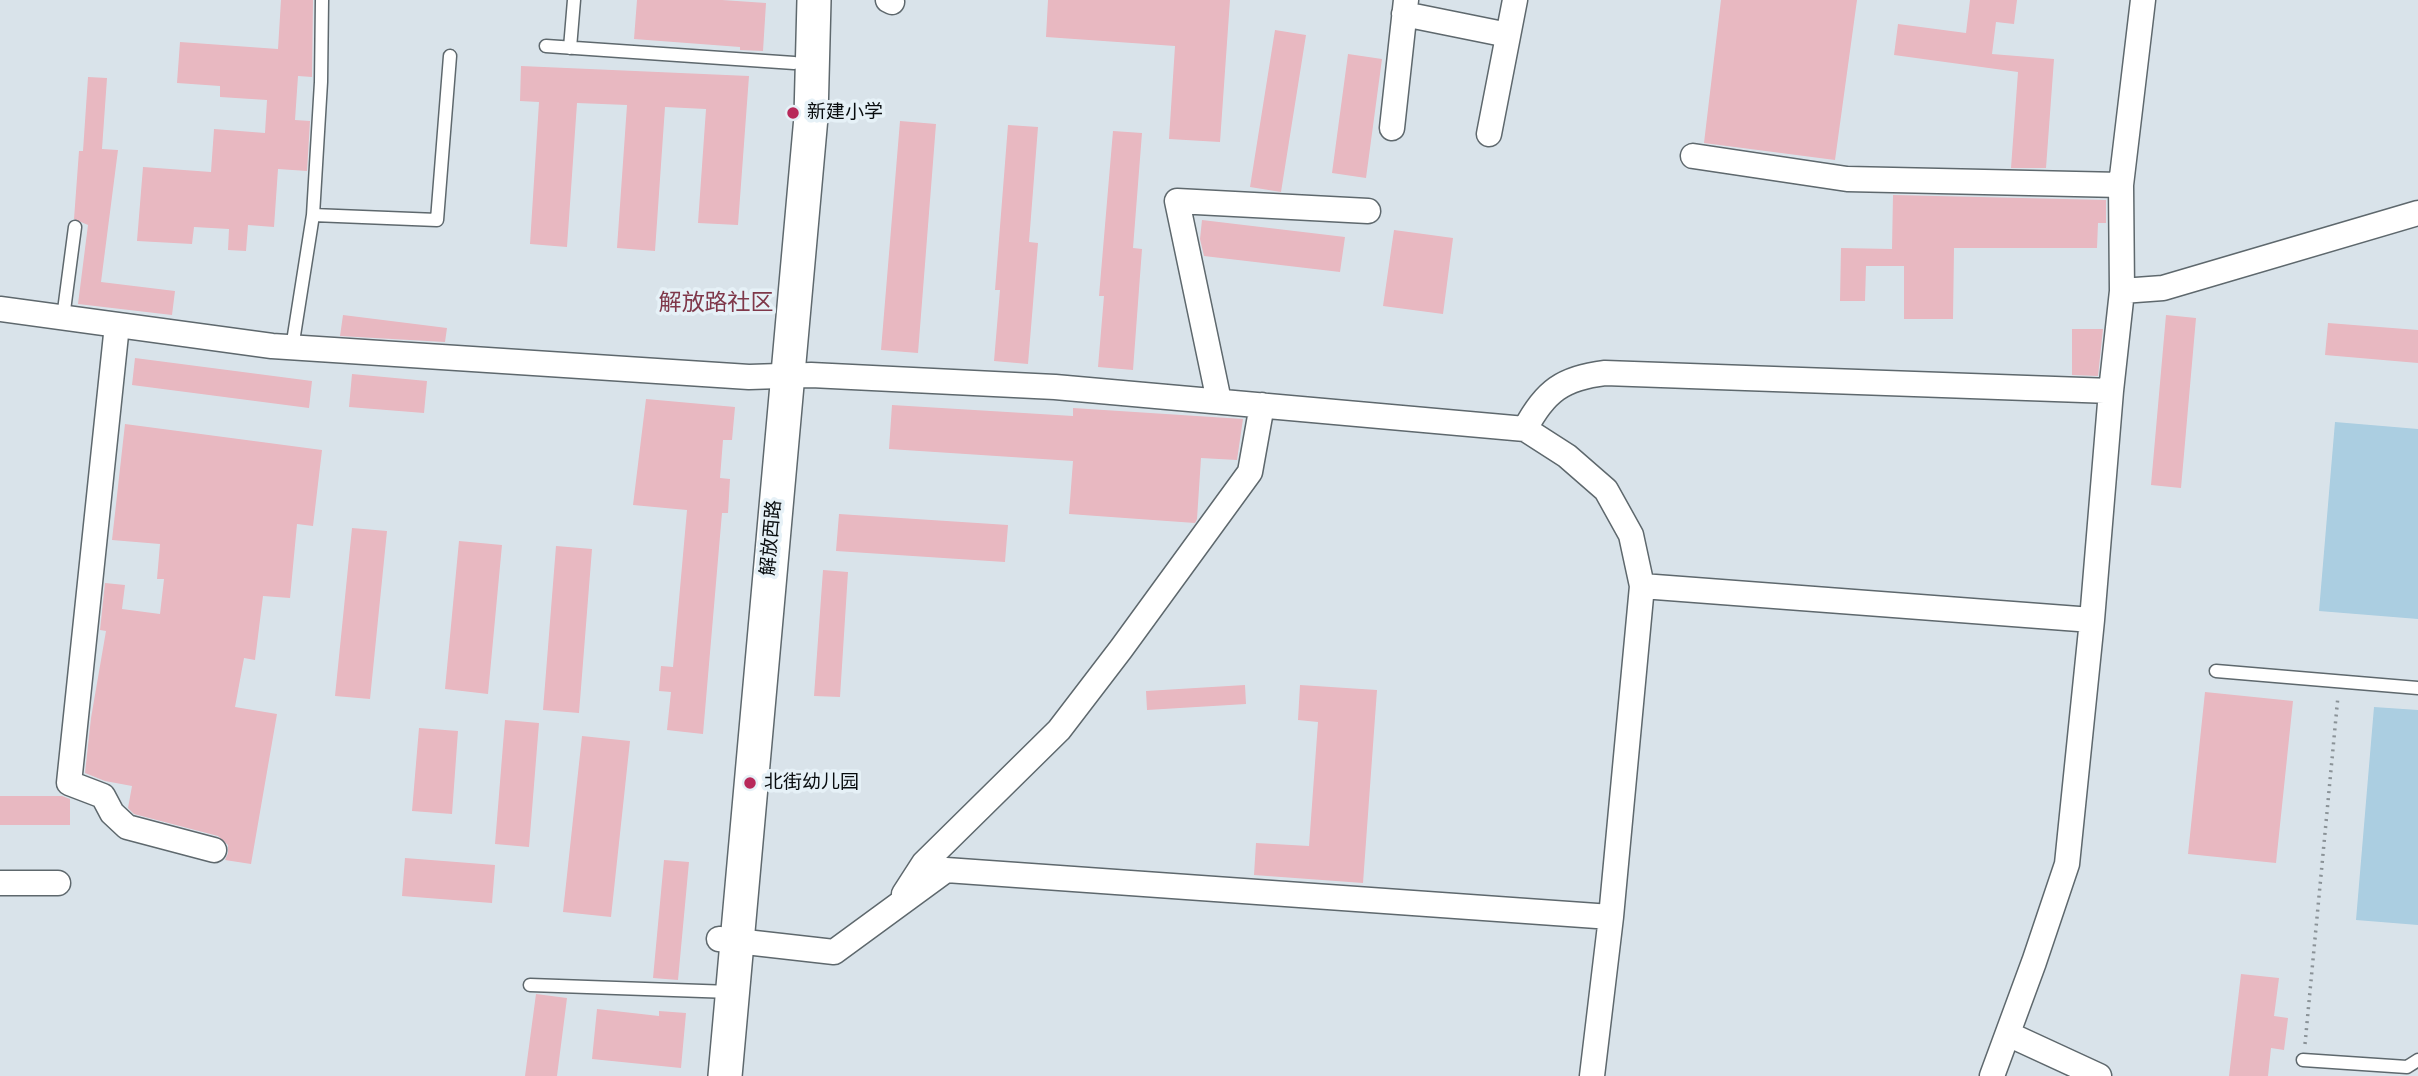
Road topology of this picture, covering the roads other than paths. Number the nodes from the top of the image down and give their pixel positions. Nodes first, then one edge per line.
1 (322, 0) edge
2 (574, 0) edge
3 (796, 0) edge
4 (814, 0) edge
5 (1515, 0) edge
6 (2143, 0) edge
7 (1405, 7) edge
8 (1508, 35) junction
9 (546, 46) dead end
10 (570, 48) junction
11 (450, 56) dead end
12 (794, 63) junction
13 (1392, 128) dead end
14 (1489, 134) dead end
15 (1693, 156) dead end
16 (2121, 185) junction
17 (1368, 211) dead end
18 (2418, 213) edge
19 (313, 215) junction
20 (75, 227) dead end
21 (2122, 291) junction
22 (0, 309) edge
23 (63, 318) junction
24 (117, 325) junction
25 (292, 348) junction
26 (778, 377) junction
27 (2111, 391) junction
28 (1219, 401) junction
29 (1262, 405) junction
30 (1525, 429) junction
31 (1642, 586) junction
32 (2092, 620) junction
33 (2216, 671) dead end
34 (2418, 688) edge
35 (214, 850) dead end
36 (0, 883) edge
37 (58, 883) dead end
38 (895, 908) junction
39 (1611, 917) junction
40 (727, 940) junction
41 (530, 985) dead end
42 (723, 992) junction
43 (2008, 1034) junction
44 (2303, 1060) road end
45 (2418, 1060) edge
46 (707, 1076) edge
47 (725, 1076) edge
48 (1592, 1076) edge
49 (1992, 1076) edge
50 (2099, 1076) edge

1 - 19 lane
2 - 10 lane
3 - 12 street, 解放西路
4 - 26 street, 解放西路
5 - 8 street
6 - 16 street
7 - 8 street
7 - 13 street
8 - 14 street
9 - 10 lane
10 - 12 lane
11 - 19 lane
12 - 26 street, 解放西路
15 - 16 street
16 - 21 street
17 - 28 street
18 - 21 street
19 - 25 lane
20 - 23 lane
21 - 27 street
22 - 23 street
23 - 24 street
24 - 25 street
24 - 35 street
25 - 26 street
26 - 28 street
26 - 40 street, 解放西路
27 - 30 street
27 - 32 street
28 - 29 street
29 - 30 street
29 - 38 street
30 - 31 street
31 - 32 street
31 - 39 street
32 - 43 street
33 - 34 lane
36 - 37 street
38 - 39 street
38 - 40 street
39 - 48 street
40 - 42 street, 解放西路
41 - 42 lane
42 - 46 street, 解放西路
42 - 47 street, 解放西路
43 - 49 street
43 - 50 street
44 - 45 lane

